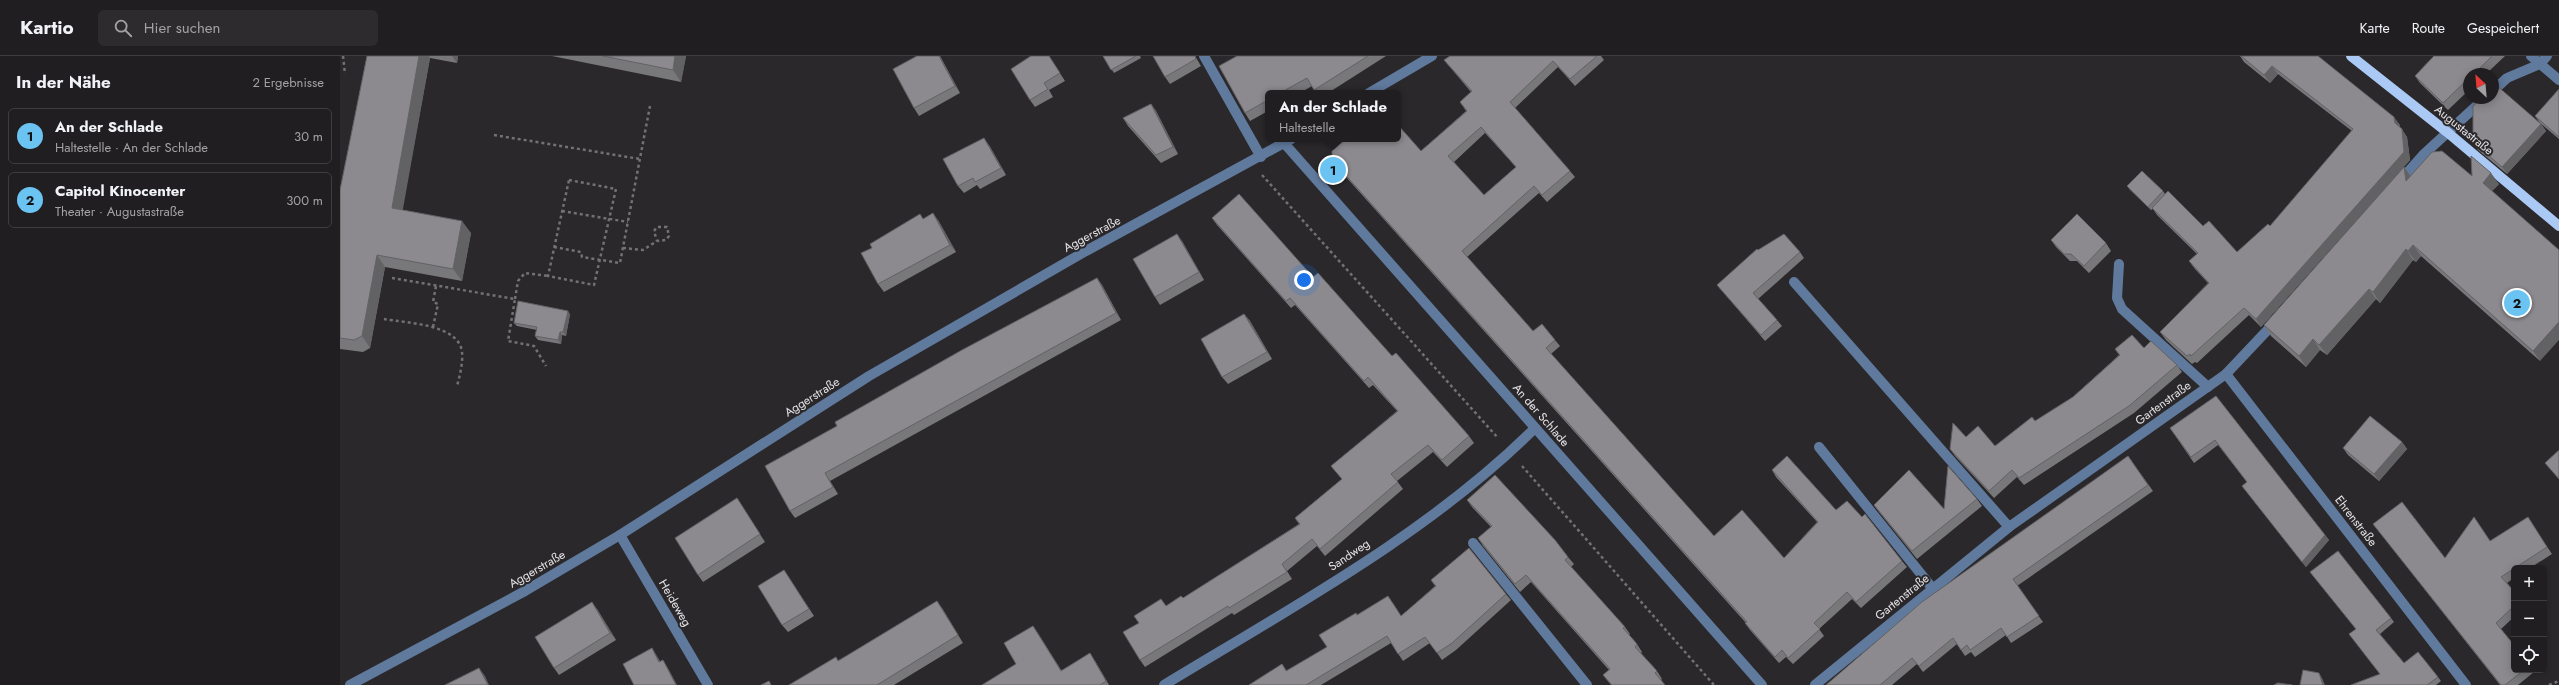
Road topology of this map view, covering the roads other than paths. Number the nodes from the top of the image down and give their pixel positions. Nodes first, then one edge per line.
1 (1204, 56) edge
2 (1432, 56) edge
3 (2351, 56) edge
4 (2531, 56) edge
5 (2544, 60) edge
6 (2559, 80) edge
7 (2499, 85) edge
8 (1374, 90) edge
9 (2478, 104) edge
10 (2448, 132) junction
11 (1286, 142) edge
12 (1289, 142) edge
13 (1261, 156) junction
14 (2394, 188) edge
15 (2559, 226) edge
16 (2119, 264) dead end
17 (1794, 282) dead end
18 (2284, 312) edge
19 (2226, 374) junction
20 (2208, 387) junction
21 (1535, 428) junction
22 (1819, 447) dead end
23 (2009, 527) junction
24 (620, 535) junction
25 (1473, 543) dead end
26 (1933, 589) junction
27 (350, 685) edge
28 (708, 685) edge
29 (1164, 685) edge
30 (1587, 685) edge
31 (1762, 685) edge
32 (1814, 685) edge
33 (2466, 685) edge

1 - 13 street
2 - 8 street
3 - 10 main road, Augustastraße
4 - 5 street
5 - 6 street
5 - 7 street
9 - 10 street
10 - 14 street
10 - 15 main road, Augustastraße
11 - 13 street, Aggerstraße
12 - 21 street, An der Schlade
13 - 24 street, Aggerstraße
16 - 20 street
17 - 23 street
18 - 19 street, Gartenstraße
19 - 20 street, Gartenstraße
19 - 33 street, Ehrenstraße
20 - 23 street, Gartenstraße
21 - 29 street, Sandweg
21 - 31 street, An der Schlade
22 - 26 street
23 - 26 street, Gartenstraße
24 - 27 street, Aggerstraße
24 - 28 street, Heideweg
25 - 30 street
26 - 32 street, Gartenstraße

